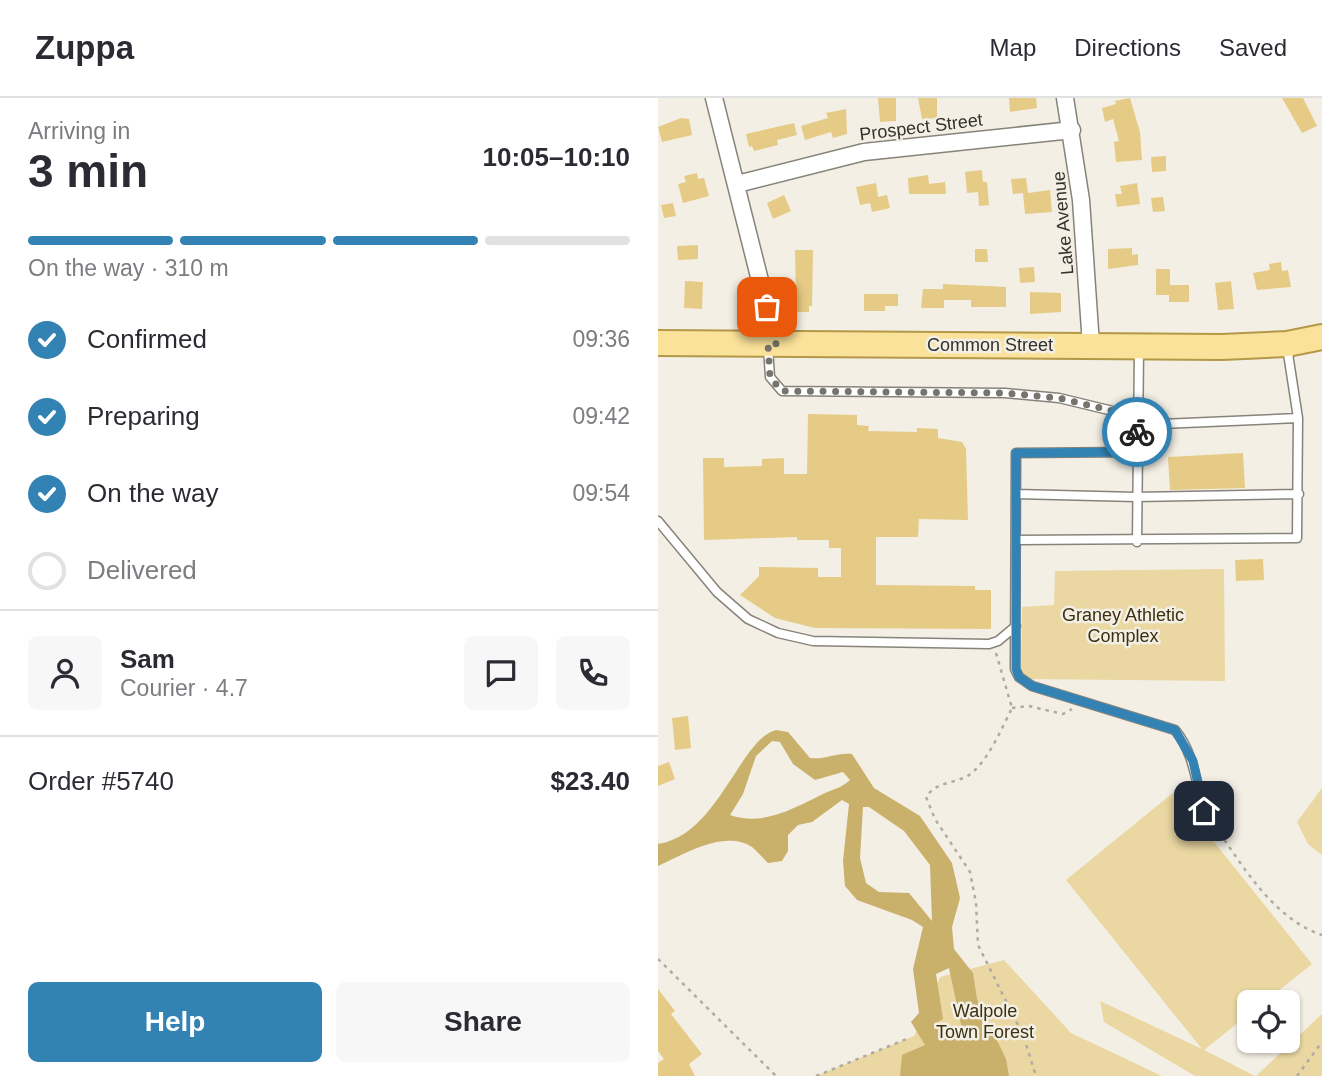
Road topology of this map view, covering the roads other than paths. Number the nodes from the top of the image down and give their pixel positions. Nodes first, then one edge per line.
1 (714, 98) edge
2 (1065, 98) edge
3 (1072, 130) junction
4 (737, 184) junction
5 (1322, 337) edge
6 (658, 343) edge
7 (772, 344) junction
8 (1287, 344) junction
9 (1091, 345) junction
10 (1139, 345) junction
11 (1138, 411) junction
12 (1298, 418) junction
13 (1138, 425) junction
14 (1136, 452) junction
15 (1016, 494) junction
16 (1299, 494) junction
17 (1136, 497) junction
18 (658, 521) edge
19 (1016, 540) junction
20 (1137, 541) junction
21 (1016, 626) junction
22 (1204, 811) road end

1 - 4 street
2 - 3 street, Lake Avenue
3 - 4 street, Prospect Street
3 - 9 street, Lake Avenue
4 - 7 street
5 - 8 main road, Common Street
6 - 7 main road, Common Street
7 - 9 main road, Common Street
7 - 11 lane
8 - 10 main road, Common Street
8 - 12 lane
9 - 10 main road, Common Street
10 - 11 lane
11 - 13 lane
12 - 13 lane
12 - 16 lane
13 - 14 lane
14 - 15 lane
14 - 17 lane
15 - 17 lane
15 - 19 lane
16 - 17 lane
16 - 20 lane
17 - 20 lane
18 - 21 lane
19 - 20 lane
19 - 21 lane
21 - 22 lane

